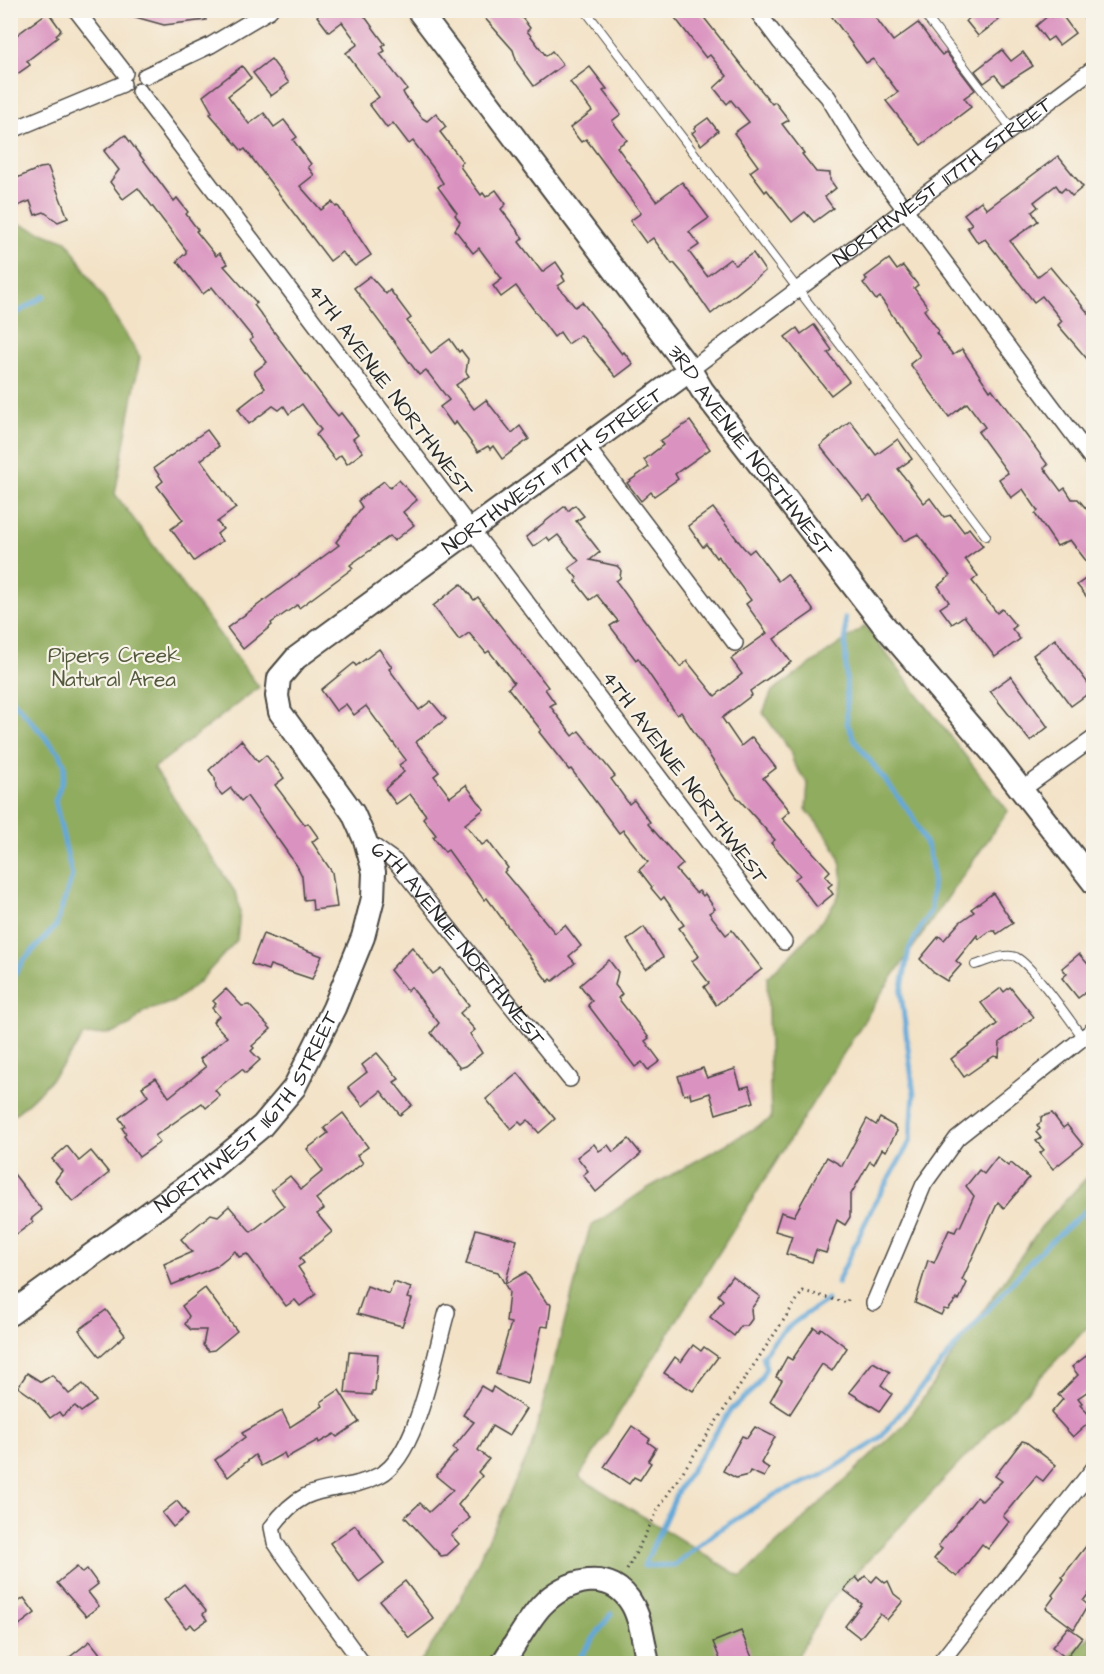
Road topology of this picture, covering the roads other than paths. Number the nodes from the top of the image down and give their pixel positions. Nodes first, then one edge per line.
1 (76, 10) edge
2 (270, 10) edge
3 (418, 10) edge
4 (585, 10) edge
5 (756, 10) edge
6 (921, 10) edge
7 (1088, 10) edge
8 (249, 16) edge
9 (1094, 18) edge
10 (1094, 68) edge
11 (124, 79) junction
12 (142, 83) junction
13 (1012, 129) junction
14 (10, 131) edge
15 (904, 209) junction
16 (799, 288) junction
17 (690, 370) junction
18 (586, 446) junction
19 (1094, 462) edge
20 (470, 529) junction
21 (986, 536) dead end
22 (735, 643) dead end
23 (278, 685) joint
24 (1094, 738) edge
25 (1023, 789) junction
26 (365, 840) junction
27 (1094, 883) edge
28 (784, 942) dead end
29 (975, 965) dead end
30 (1088, 1034) edge
31 (570, 1079) dead end
32 (874, 1303) dead end
33 (447, 1312) dead end
34 (10, 1314) edge
35 (1094, 1468) edge
36 (363, 1664) edge
37 (502, 1664) edge
38 (648, 1664) edge
39 (939, 1664) edge

1 - 11 street
2 - 8 street
3 - 17 street, 3RD AVENUE NORTHWEST
4 - 16 lane
5 - 15 street
6 - 13 lane
7 - 9 street
8 - 12 street
10 - 13 street, NORTHWEST 117TH STREET
11 - 12 street
11 - 14 street
12 - 20 street, 4TH AVENUE NORTHWEST
13 - 15 street, NORTHWEST 117TH STREET
15 - 16 street, NORTHWEST 117TH STREET
15 - 19 street
16 - 17 street, NORTHWEST 117TH STREET
16 - 21 lane
17 - 18 street, NORTHWEST 117TH STREET
17 - 25 street, 3RD AVENUE NORTHWEST
18 - 20 street, NORTHWEST 117TH STREET
18 - 22 street
20 - 23 street, NORTHWEST 117TH STREET
20 - 28 street, 4TH AVENUE NORTHWEST
23 - 26 street, 6TH AVENUE NORTHWEST
24 - 25 street
25 - 27 street, 3RD AVENUE NORTHWEST
26 - 31 street, 6TH AVENUE NORTHWEST
26 - 34 street, NORTHWEST 116TH STREET
29 - 30 lane
30 - 32 street
33 - 36 street
35 - 39 street
37 - 38 street

